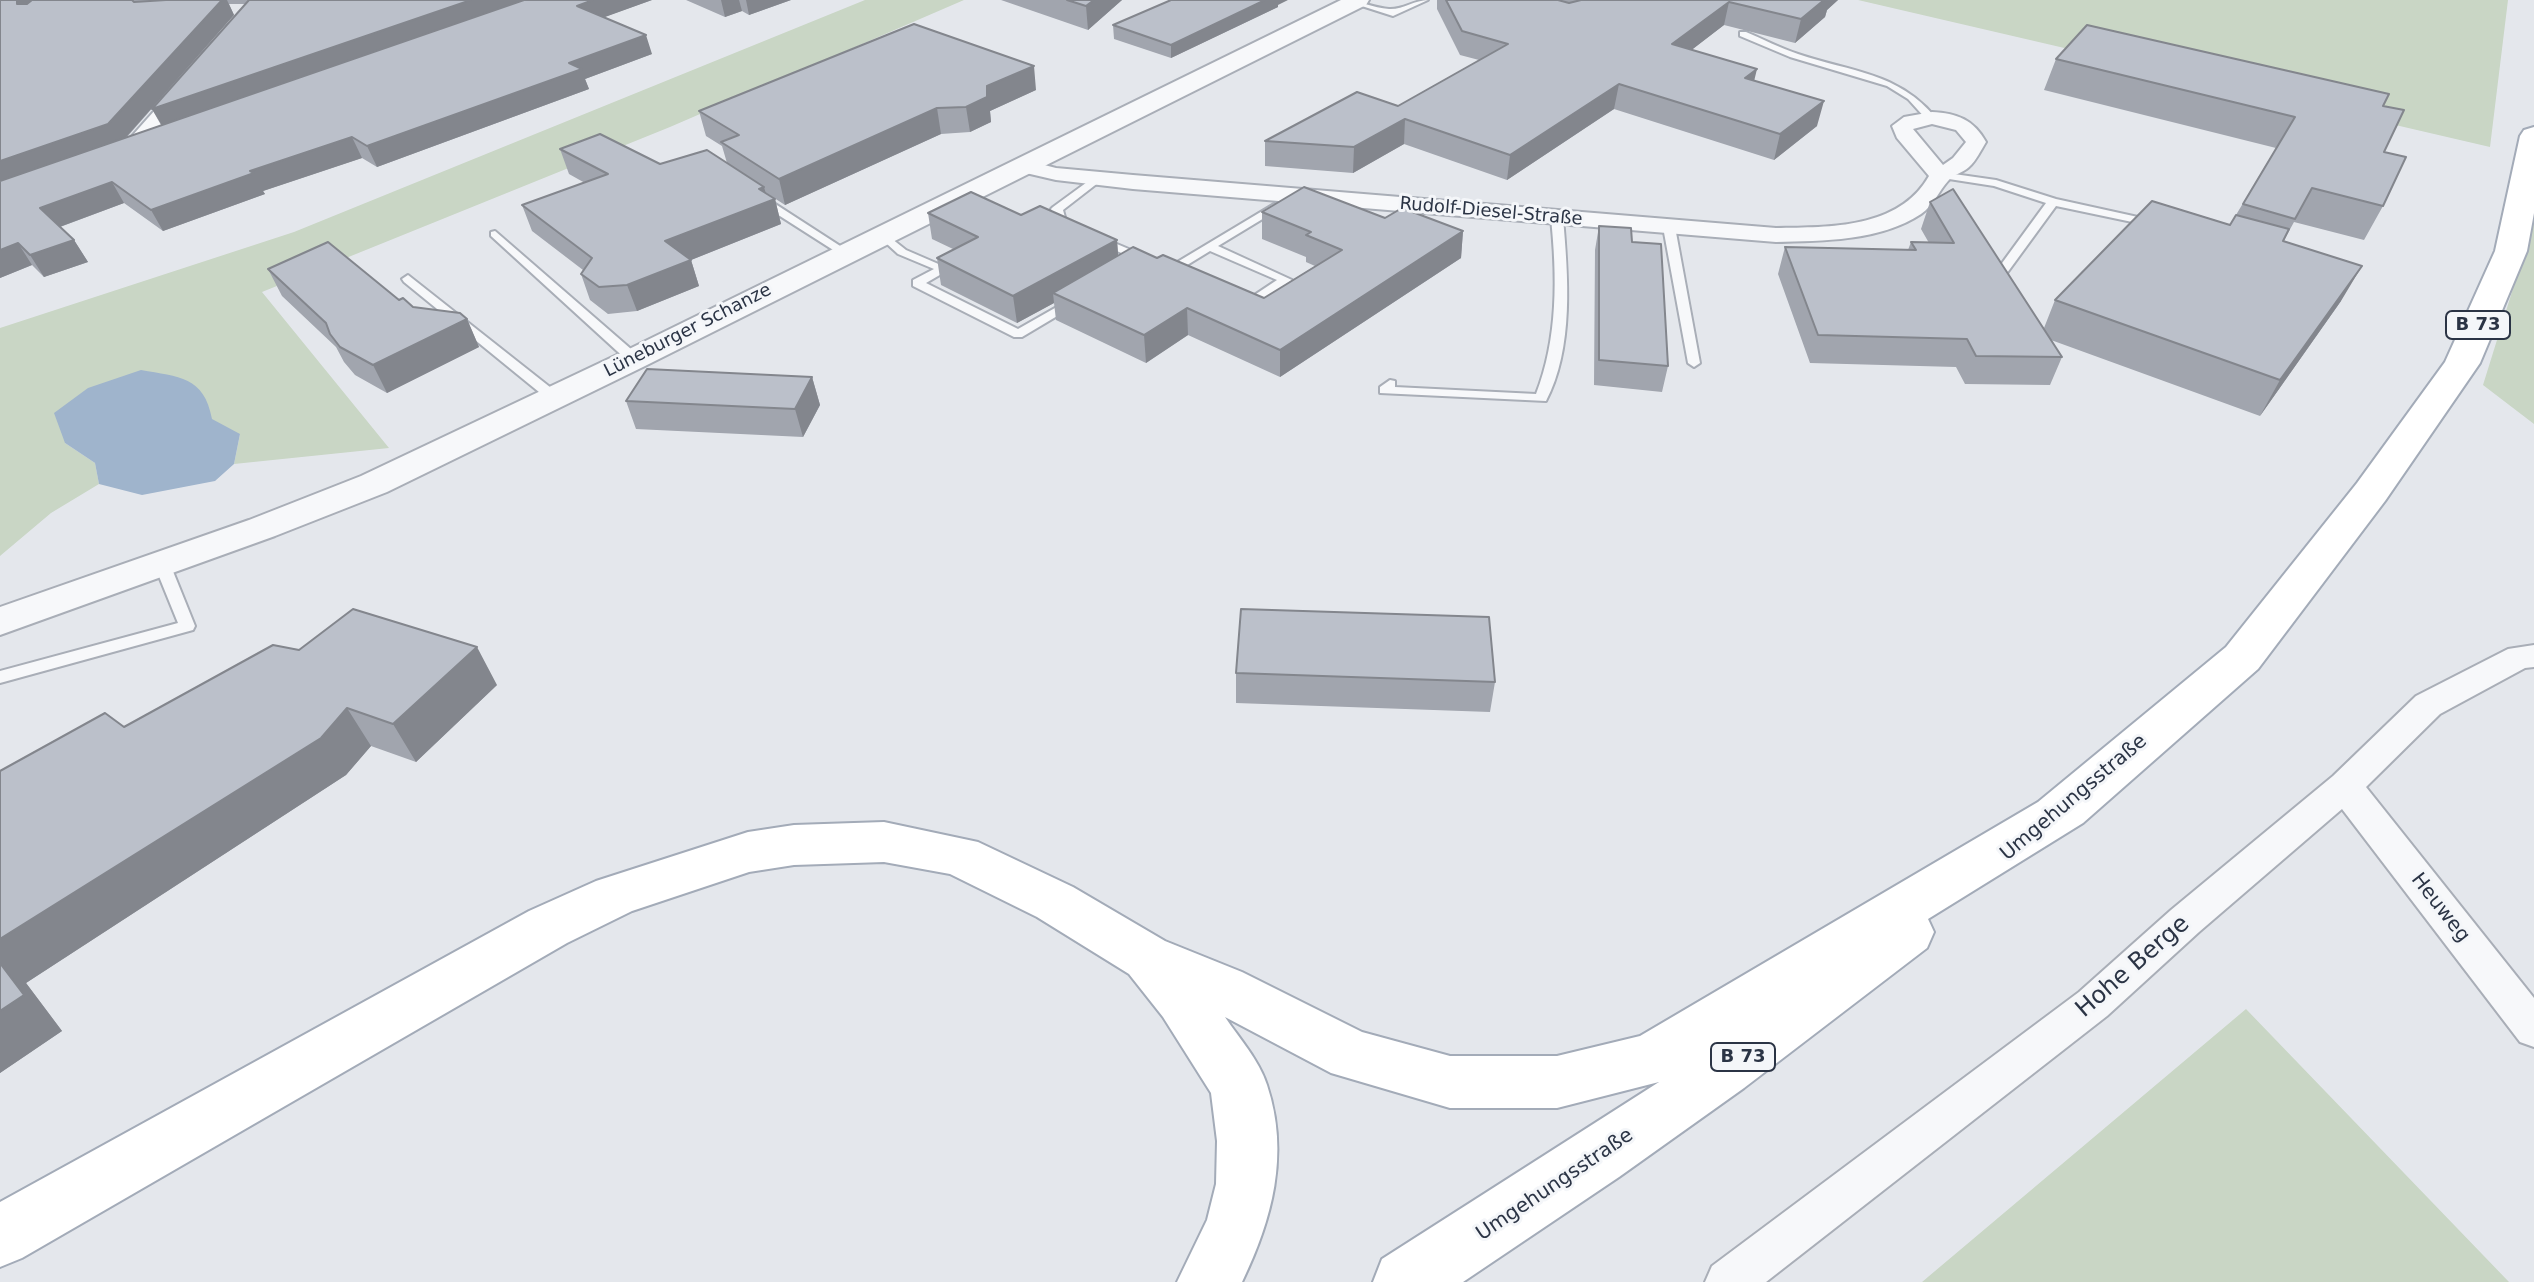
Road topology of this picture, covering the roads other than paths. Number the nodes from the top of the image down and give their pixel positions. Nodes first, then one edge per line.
1 (1424, 0) edge
2 (1353, 1) edge
3 (1743, 34) edge
4 (203, 67) edge
5 (1931, 118) junction
6 (175, 134) edge
7 (2534, 136) edge
8 (1021, 165) junction
9 (1940, 175) junction
10 (1098, 179) junction
11 (753, 194) edge
12 (1297, 195) junction
13 (2053, 202) junction
14 (1557, 218) junction
15 (1669, 227) junction
16 (2169, 227) edge
17 (495, 234) dead end
18 (882, 234) junction
19 (1210, 247) junction
20 (845, 253) junction
21 (1134, 267) edge
22 (2003, 270) edge
23 (1183, 276) edge
24 (408, 279) dead end
25 (1082, 297) edge
26 (1235, 299) edge
27 (634, 359) junction
28 (1694, 363) dead end
29 (1390, 384) dead end
30 (555, 398) junction
31 (162, 564) junction
32 (0, 621) edge
33 (2534, 656) edge
34 (0, 677) edge
35 (2345, 786) junction
36 (2066, 809) junction
37 (1146, 957) junction
38 (2534, 1029) edge
39 (0, 1236) edge
40 (1209, 1282) edge
41 (1405, 1282) edge
42 (1728, 1282) edge

1 - 2 lane
2 - 8 street, Lüneburger Schanze
3 - 5 lane
4 - 6 street
5 - 9 street
5 - 9 street, Rudolf-Diesel-Straße
7 - 36 main road, Umgehungsstraße / B 73
8 - 10 street, Rudolf-Diesel-Straße
8 - 18 street, Lüneburger Schanze
9 - 13 lane
9 - 15 street, Rudolf-Diesel-Straße
10 - 12 street, Rudolf-Diesel-Straße
10 - 21 lane
11 - 20 lane
12 - 14 street, Rudolf-Diesel-Straße
12 - 19 lane
13 - 16 lane
13 - 22 lane
14 - 15 street, Rudolf-Diesel-Straße
14 - 29 lane
15 - 28 lane
17 - 27 lane
18 - 20 street, Lüneburger Schanze
18 - 25 lane
19 - 23 lane
19 - 26 lane
20 - 27 street, Lüneburger Schanze
24 - 30 lane
27 - 30 street, Lüneburger Schanze
30 - 31 street, Lüneburger Schanze
31 - 32 street, Lüneburger Schanze
31 - 34 lane
33 - 35 street, Hohe Berge
35 - 38 street, Heuweg
35 - 42 street, Hohe Berge
36 - 37 main road
36 - 41 main road, Umgehungsstraße / B 73
37 - 39 main road
37 - 40 main road

